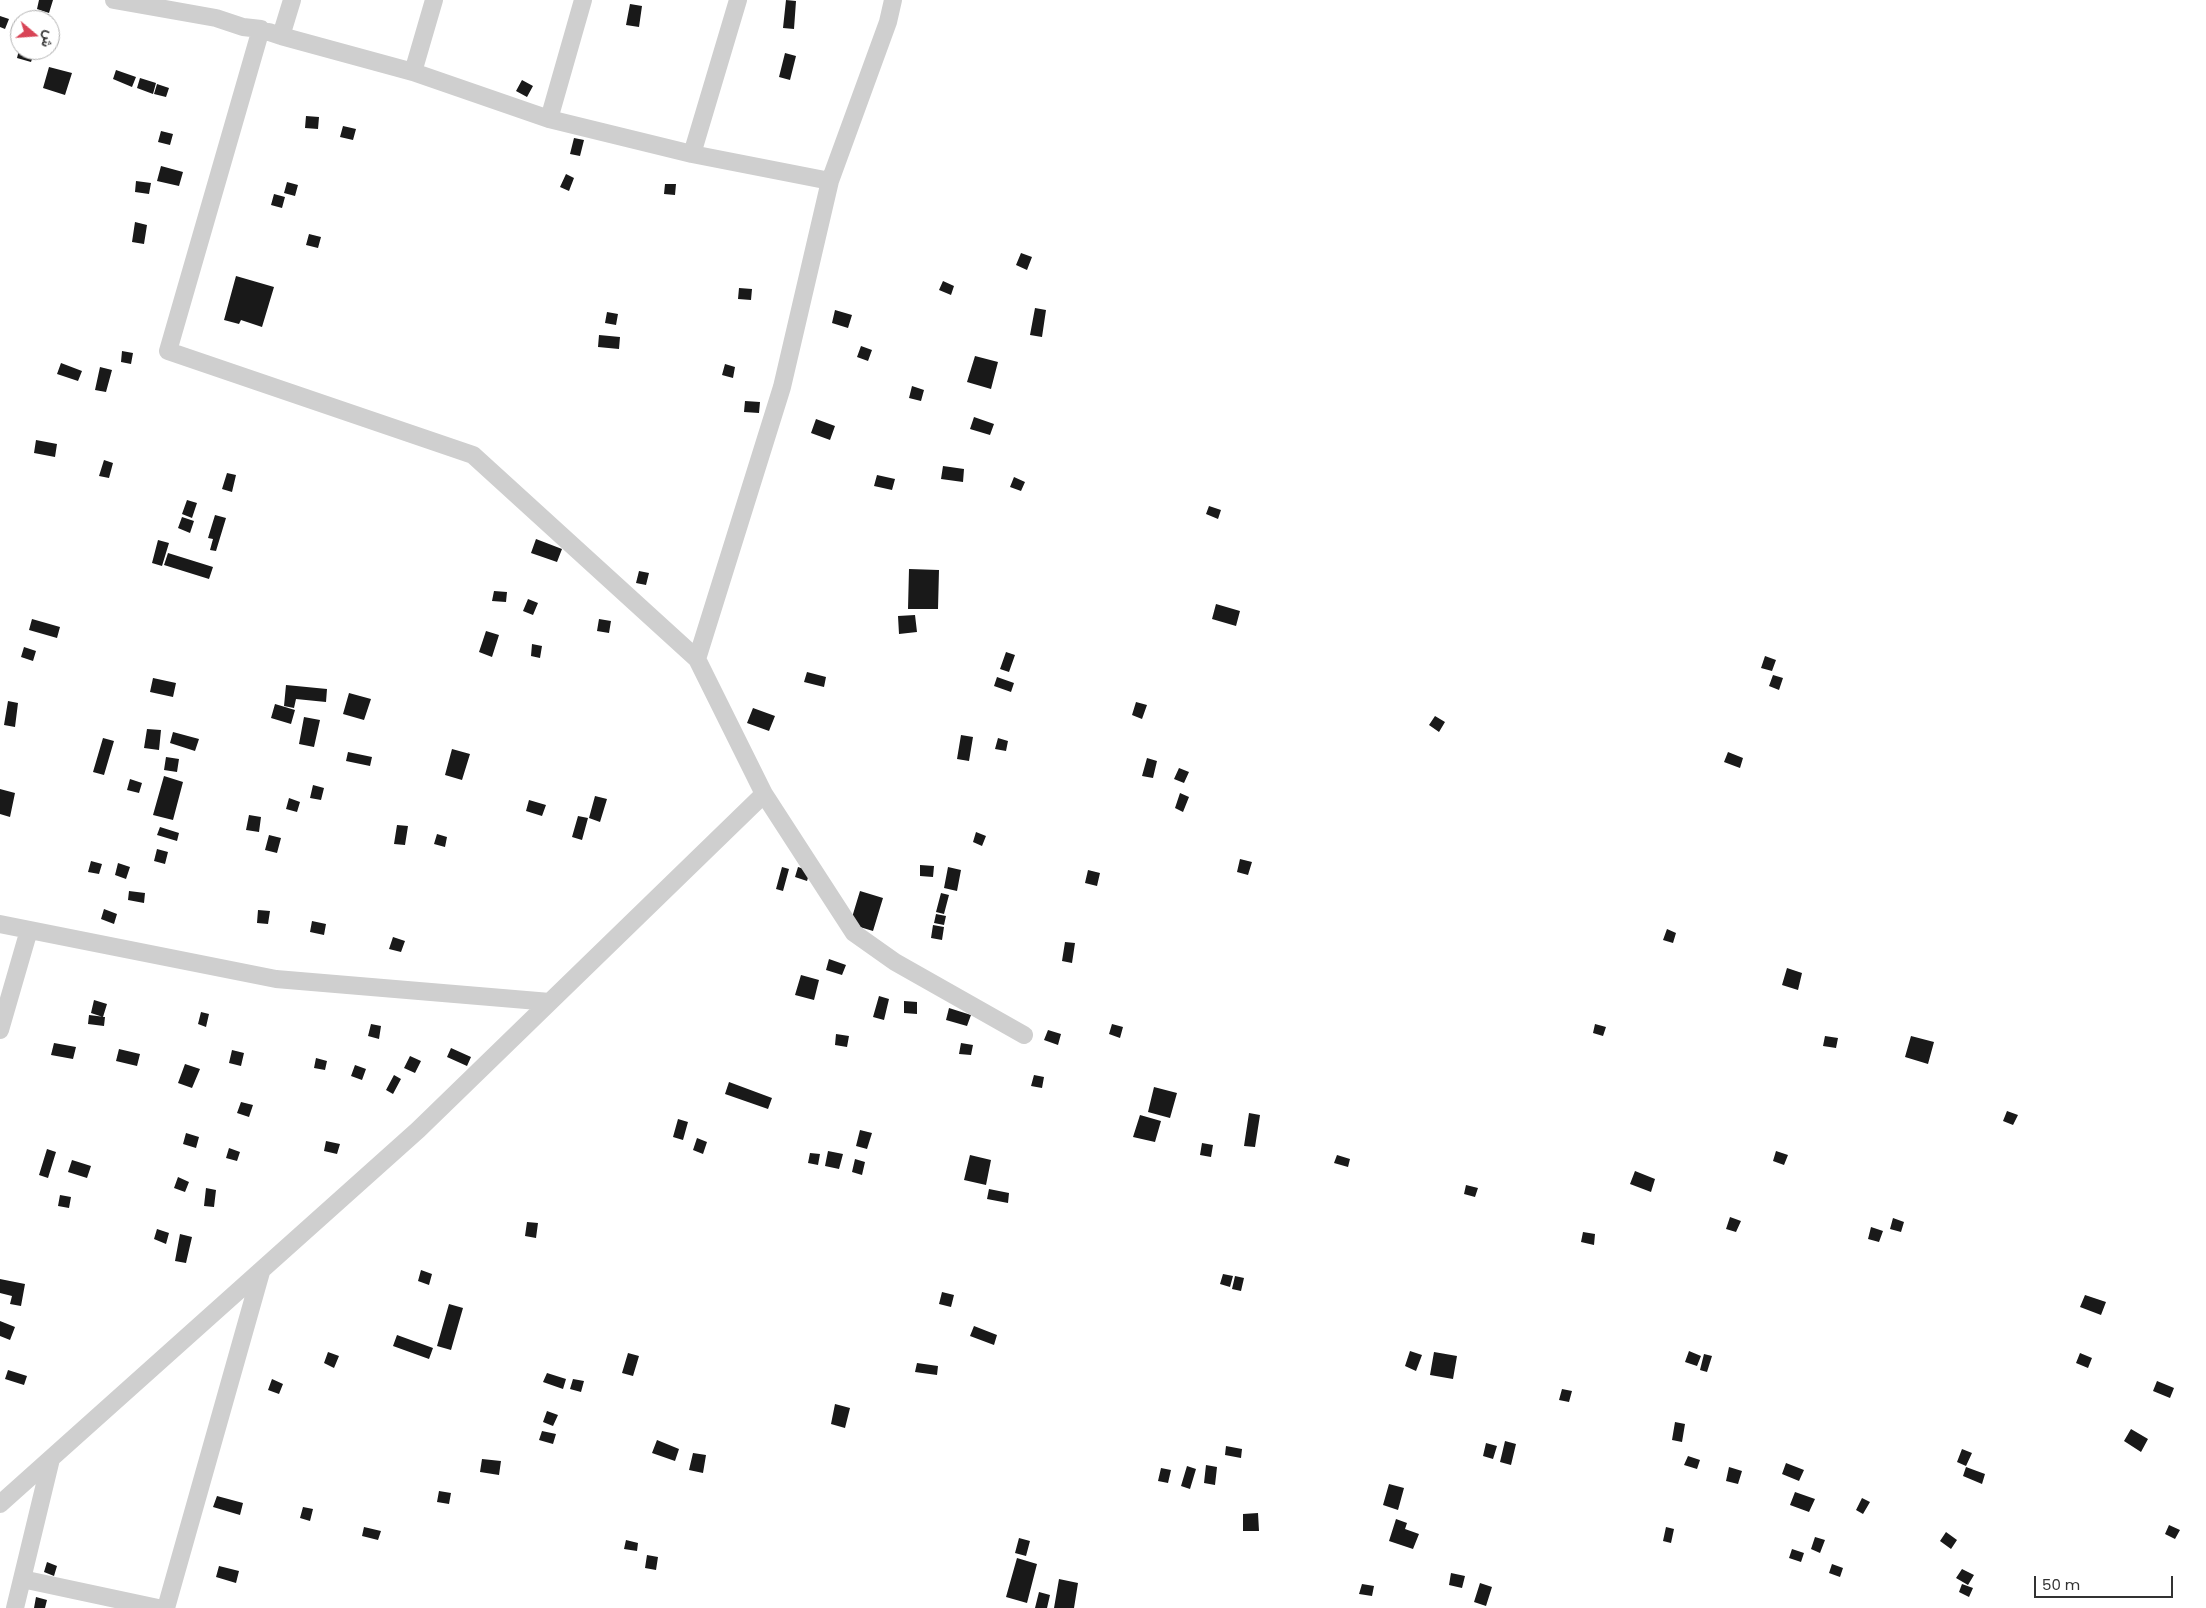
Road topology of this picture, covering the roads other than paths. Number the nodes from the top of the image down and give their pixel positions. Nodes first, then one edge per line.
1 (114, 0) edge
2 (292, 0) edge
3 (434, 0) edge
4 (583, 0) edge
5 (738, 0) edge
6 (893, 0) edge
7 (261, 29) junction
8 (281, 36) junction
9 (413, 72) junction
10 (549, 119) junction
11 (692, 154) junction
12 (830, 181) junction
13 (697, 659) junction
14 (764, 794) junction
15 (0, 924) edge
16 (29, 930) junction
17 (550, 1002) junction
18 (0, 1030) edge
19 (1024, 1035) dead end
20 (261, 1271) junction
21 (51, 1459) junction
22 (0, 1504) edge
23 (22, 1579) junction
24 (15, 1608) edge
25 (158, 1608) edge
26 (166, 1608) edge

1 - 7 street
2 - 8 street
3 - 9 street
4 - 10 street
5 - 11 street
6 - 12 street
7 - 8 street
7 - 13 street
8 - 9 street
9 - 10 street
10 - 11 street
11 - 12 street
12 - 13 street
13 - 14 street
14 - 17 street
14 - 19 street
15 - 16 street
16 - 17 street
16 - 18 street
17 - 20 street
20 - 21 street
20 - 26 street
21 - 22 street
21 - 23 street
23 - 24 street
23 - 25 street

